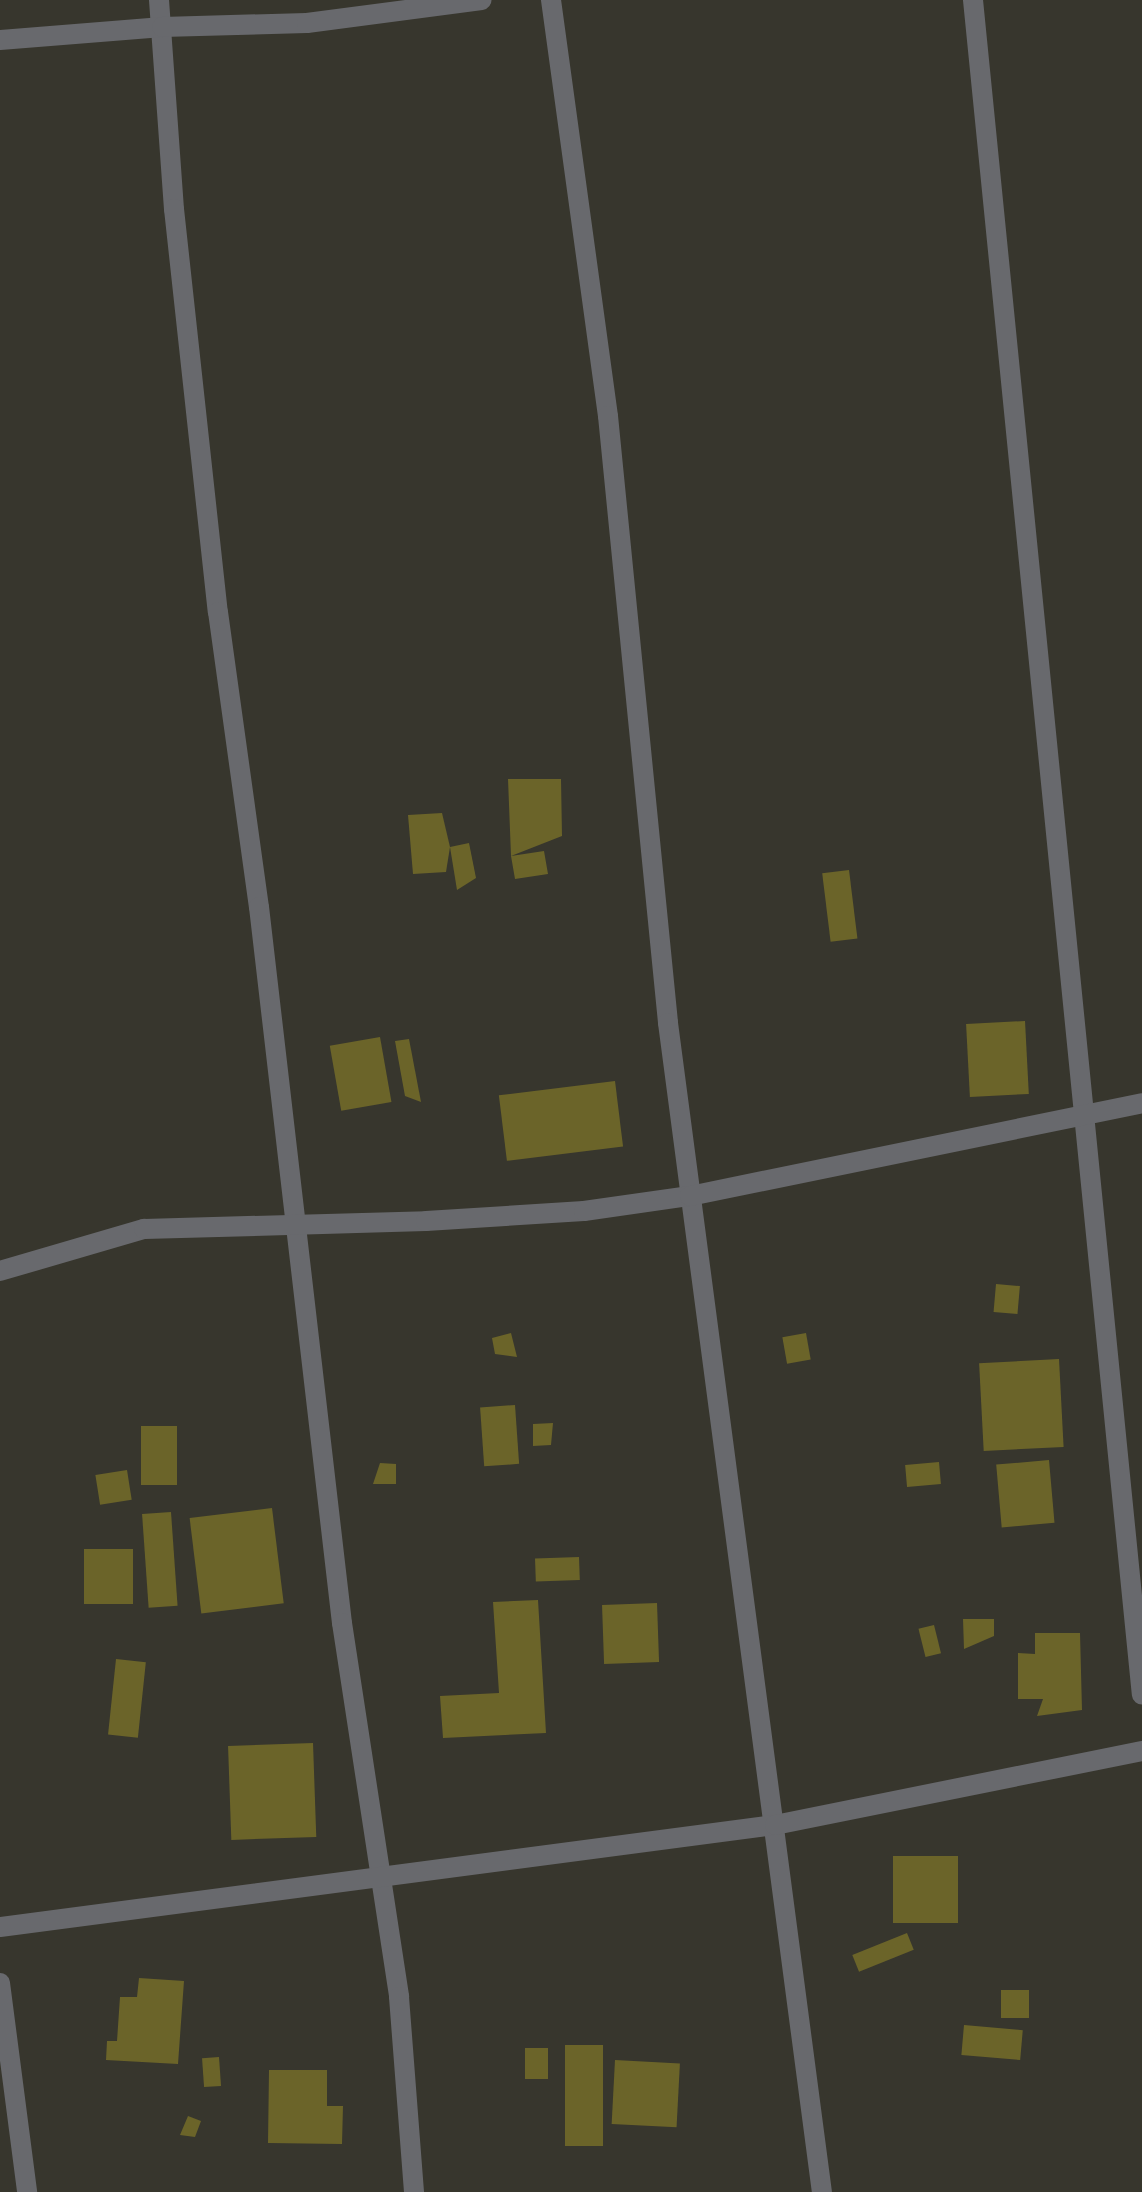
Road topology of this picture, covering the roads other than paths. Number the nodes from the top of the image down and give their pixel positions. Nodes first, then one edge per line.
1 (159, 0) edge
2 (481, 0) edge
3 (551, 0) edge
4 (973, 0) edge
5 (162, 27) junction
6 (0, 40) edge
7 (1142, 1103) edge
8 (1086, 1114) junction
9 (690, 1196) junction
10 (297, 1221) junction
11 (0, 1271) edge
12 (1142, 1695) edge
13 (1142, 1751) edge
14 (775, 1825) junction
15 (382, 1879) junction
16 (0, 1927) edge
17 (0, 1983) edge
18 (27, 2192) edge
19 (414, 2192) edge
20 (822, 2192) edge

1 - 5 street
2 - 5 street
3 - 9 street
4 - 8 street
5 - 6 street
5 - 10 street
7 - 8 street
8 - 9 street
8 - 12 street
9 - 10 street
9 - 14 street
10 - 11 street
10 - 15 street
13 - 14 street
14 - 15 street
14 - 20 street
15 - 16 street
15 - 19 street
17 - 18 street

